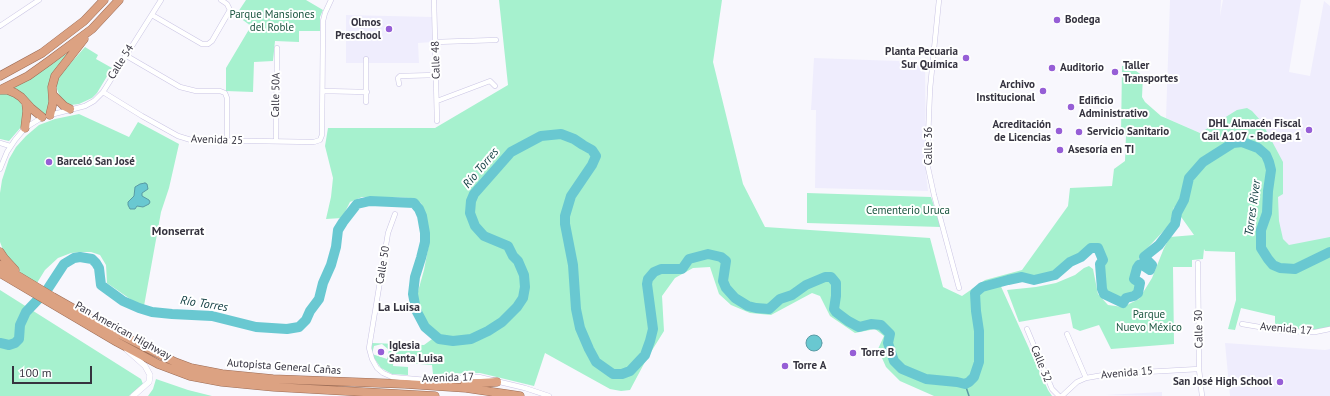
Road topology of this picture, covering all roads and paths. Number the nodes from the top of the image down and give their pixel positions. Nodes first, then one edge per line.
1 (39, 0) edge
2 (104, 0) edge
3 (119, 0) edge
4 (160, 0) edge
5 (221, 0) edge
6 (331, 0) edge
7 (434, 0) edge
8 (939, 0) edge
9 (152, 15) junction
10 (0, 26) edge
11 (92, 28) junction
12 (496, 40) dead end
13 (435, 42) junction
14 (277, 48) dead end
15 (125, 55) junction
16 (366, 59) dead end
17 (436, 75) junction
18 (0, 76) edge
19 (399, 84) dead end
20 (495, 86) dead end
21 (0, 90) edge
22 (323, 91) junction
23 (103, 92) junction
24 (367, 92) junction
25 (53, 95) junction
26 (437, 101) junction
27 (366, 102) dead end
28 (26, 103) junction
29 (70, 109) junction
30 (46, 116) junction
31 (437, 120) dead end
32 (25, 128) junction
33 (227, 140) junction
34 (276, 142) junction
35 (0, 143) edge
36 (10, 146) junction
37 (0, 169) edge
38 (395, 214) dead end
39 (0, 252) edge
40 (1198, 263) dead end
41 (0, 265) edge
42 (0, 273) edge
43 (24, 282) junction
44 (959, 288) dead end
45 (51, 300) junction
46 (1242, 324) dead end
47 (1027, 329) dead end
48 (1330, 329) edge
49 (1067, 334) dead end
50 (117, 342) junction
51 (1199, 369) junction
52 (392, 377) joint
53 (1086, 378) junction
54 (497, 382) junction
55 (438, 386) junction
56 (133, 396) edge
57 (435, 396) edge
58 (520, 396) edge
59 (549, 396) edge
60 (1059, 396) edge
61 (1062, 396) edge
62 (1202, 396) edge

1 - 10 street
2 - 18 highway
3 - 11 highway
4 - 9 street, Calle 54
5 - 9 street
6 - 22 street
7 - 13 street, Calle 48
8 - 44 street, Calle 36
9 - 15 street, Calle 54
11 - 21 highway
11 - 25 highway
12 - 13 street
13 - 17 street, Calle 48
14 - 34 street, Calle 50A
15 - 23 street, Calle 54
15 - 33 street
16 - 24 street
17 - 19 street
17 - 26 street, Calle 48
20 - 26 street
21 - 28 highway
22 - 24 street
22 - 34 street, Avenida 25
23 - 29 street, Calle 54
23 - 33 street, Avenida 25
24 - 27 street
25 - 29 highway
25 - 30 highway
26 - 31 street, Calle 48
28 - 30 highway
28 - 32 highway
29 - 30 street, Calle 54
30 - 32 street, Calle 54
32 - 36 street, Calle 54
33 - 34 street, Avenida 25
35 - 36 street
36 - 37 street, Calle 54
38 - 52 street, Calle 50
39 - 43 highway
40 - 51 street, Calle 30
41 - 43 highway, Autopista General Cañas
42 - 43 highway
43 - 45 highway, Autopista General Cañas
45 - 50 highway, Pan American Highway
45 - 55 highway, Autopista General Cañas
46 - 48 street, Avenida 17
47 - 60 street, Calle 32
49 - 53 street
50 - 56 street
50 - 57 highway, Pan American Highway
51 - 53 street, Avenida 15
51 - 62 street, Calle 30
52 - 54 street, Avenida 17
53 - 61 street, Avenida 15
54 - 55 highway
54 - 59 street, Avenida 17
55 - 58 highway, Autopista General Cañas

